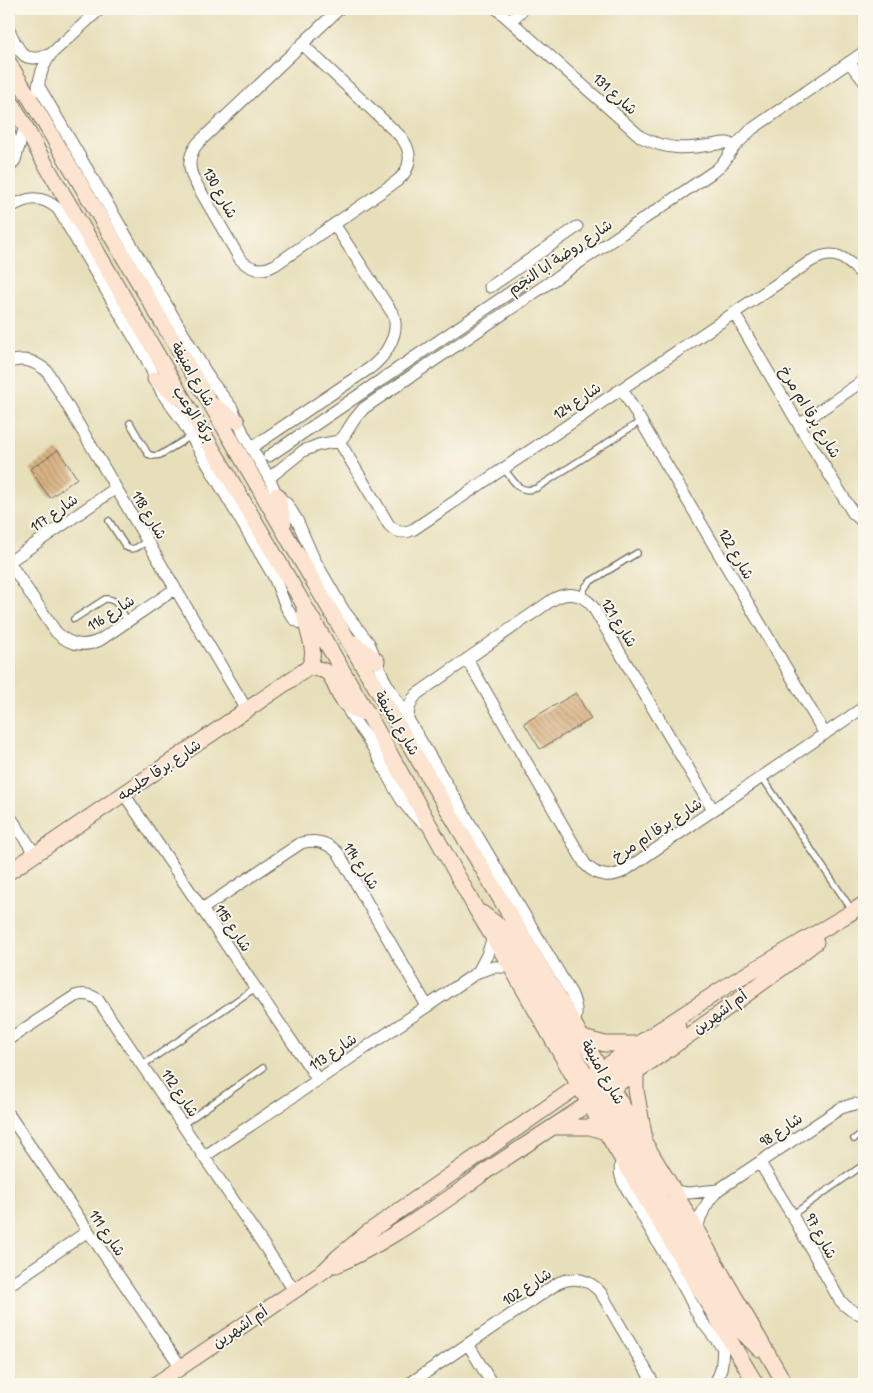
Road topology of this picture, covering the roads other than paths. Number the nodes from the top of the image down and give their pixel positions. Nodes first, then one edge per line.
1 (100, 9) edge
2 (339, 9) edge
3 (497, 9) edge
4 (523, 9) edge
5 (511, 21) junction
6 (9, 30) edge
7 (302, 44) junction
8 (864, 52) edge
9 (51, 54) junction
10 (9, 62) edge
11 (849, 62) junction
12 (864, 81) edge
13 (38, 85) junction
14 (9, 98) edge
15 (39, 113) junction
16 (26, 126) junction
17 (9, 131) edge
18 (734, 147) junction
19 (12, 164) edge
20 (9, 208) edge
21 (334, 224) junction
22 (577, 227) dead end
23 (514, 270) junction
24 (864, 276) edge
25 (524, 283) junction
26 (490, 287) dead end
27 (535, 292) junction
28 (734, 313) junction
29 (9, 362) edge
30 (155, 380) junction
31 (864, 380) edge
32 (622, 389) junction
33 (184, 401) junction
34 (210, 403) junction
35 (237, 421) junction
36 (640, 421) junction
37 (130, 422) dead end
38 (799, 425) junction
39 (191, 436) junction
40 (339, 440) junction
41 (251, 448) junction
42 (269, 456) dead end
43 (504, 469) junction
44 (269, 478) junction
45 (116, 488) junction
46 (277, 494) junction
47 (108, 520) dead end
48 (864, 523) edge
49 (289, 540) junction
50 (147, 541) junction
51 (637, 553) dead end
52 (9, 562) edge
53 (175, 589) junction
54 (581, 596) junction
55 (304, 604) junction
56 (74, 619) dead end
57 (127, 621) junction
58 (306, 626) junction
59 (345, 636) junction
60 (312, 645) junction
61 (467, 659) junction
62 (377, 661) junction
63 (308, 668) junction
64 (330, 674) junction
65 (390, 688) junction
66 (416, 694) junction
67 (346, 703) junction
68 (864, 707) edge
69 (247, 710) junction
70 (368, 714) junction
71 (410, 729) junction
72 (825, 734) junction
73 (762, 777) junction
74 (124, 794) junction
75 (713, 810) junction
76 (9, 815) edge
77 (431, 827) junction
78 (35, 854) junction
79 (9, 872) edge
80 (202, 909) junction
81 (476, 909) junction
82 (855, 910) edge
83 (493, 937) junction
84 (511, 967) junction
85 (478, 972) junction
86 (255, 988) junction
87 (427, 1006) junction
88 (688, 1011) junction
89 (583, 1038) junction
90 (9, 1039) edge
91 (638, 1044) junction
92 (143, 1064) junction
93 (263, 1068) dead end
94 (636, 1072) junction
95 (318, 1080) junction
96 (595, 1087) junction
97 (864, 1106) edge
98 (9, 1115) edge
99 (183, 1124) junction
100 (553, 1127) junction
101 (606, 1132) junction
102 (864, 1132) edge
103 (854, 1139) dead end
104 (646, 1143) junction
105 (205, 1156) junction
106 (622, 1157) junction
107 (760, 1163) junction
108 (859, 1168) dead end
109 (473, 1179) junction
110 (674, 1190) junction
111 (718, 1190) junction
112 (792, 1215) junction
113 (697, 1230) junction
114 (88, 1231) junction
115 (324, 1270) junction
116 (9, 1285) edge
117 (294, 1290) junction
118 (864, 1315) edge
119 (723, 1330) junction
120 (468, 1344) junction
121 (722, 1348) junction
122 (768, 1355) junction
123 (181, 1367) junction
124 (156, 1384) edge
125 (409, 1384) edge
126 (492, 1384) edge
127 (654, 1384) edge
128 (713, 1384) edge
129 (756, 1384) edge
130 (784, 1384) edge

1 - 9 street
2 - 7 street, شارع 130
3 - 5 street, شارع 131
4 - 5 street
5 - 18 street, شارع 131
6 - 9 street
7 - 21 street, شارع 130
7 - 21 street, شارع 130
8 - 11 street, شارع روضة ابا النجم
9 - 13 street
10 - 15 street, شارع امنيفة
11 - 12 street
11 - 18 street, شارع روضة ابا النجم
13 - 15 street
13 - 35 street
14 - 16 street, شارع امنيفة
15 - 34 street, شارع امنيفة
16 - 19 street
16 - 33 street, شارع امنيفة
17 - 19 street
18 - 27 street, شارع روضة ابا النجم
20 - 30 street, بركة الوعب
21 - 41 street
22 - 23 street
23 - 25 street
23 - 26 street
24 - 28 street, شارع 124
25 - 27 street
25 - 42 street
27 - 40 street, شارع روضة ابا النجم
28 - 32 street, شارع 124
28 - 38 street, شارع برقا ام مرخ
29 - 45 street, شارع 118
30 - 33 street
30 - 39 street, بركة الوعب
31 - 38 street
32 - 36 street, شارع 122
32 - 43 street, شارع 124
33 - 55 street, شارع امنيفة
34 - 35 street
34 - 49 street, شارع امنيفة
35 - 41 street
36 - 43 lane
36 - 72 street, شارع 122
37 - 39 lane
38 - 48 street, شارع برقا ام مرخ
39 - 58 street, بركة الوعب
40 - 43 street, شارع 124
40 - 44 street
41 - 44 street
44 - 46 street
45 - 50 street, شارع 118
45 - 52 street, شارع 117
46 - 49 street
46 - 62 street
47 - 50 lane
49 - 59 street, شارع امنيفة
50 - 53 street, شارع 118
51 - 54 lane
52 - 57 street, شارع 116
53 - 57 street, شارع 116
53 - 69 street, شارع 118
54 - 61 street, شارع 121
54 - 75 street, شارع 121
55 - 58 street
55 - 70 street, شارع امنيفة
56 - 57 lane
58 - 60 street
59 - 62 street
59 - 71 street, شارع امنيفة
60 - 63 street
60 - 64 street
61 - 66 street, شارع 121
61 - 75 street, شارع برقا ام مرخ
62 - 65 street
63 - 64 street
63 - 69 street, شارع برقا حليمه
64 - 67 street
65 - 66 street
65 - 71 street
66 - 71 street
67 - 70 street
67 - 77 street
68 - 72 street, شارع برقا ام مرخ
69 - 74 street, شارع برقا حليمه
70 - 77 street, شارع امنيفة
71 - 89 street, شارع امنيفة
72 - 73 street, شارع برقا ام مرخ
73 - 75 street, شارع برقا ام مرخ
73 - 82 lane
74 - 78 street, شارع برقا حليمه
74 - 80 street, شارع 115
76 - 78 street
77 - 81 street, شارع امنيفة
78 - 79 street, شارع برقا حليمه
80 - 86 street, شارع 115
80 - 87 street, شارع 114
81 - 83 street, شارع امنيفة
81 - 96 street
82 - 88 street, أم اشهرين
82 - 94 street, أم اشهرين
83 - 84 street, شارع امنيفة
83 - 85 street
84 - 85 street, شارع 113
84 - 96 street, شارع امنيفة
85 - 87 street, شارع 113
86 - 92 lane
86 - 95 street, شارع 115
87 - 95 street, شارع 113
88 - 91 street, أم اشهرين
88 - 96 street
89 - 91 street
89 - 96 street, شارع امنيفة
90 - 92 street, شارع 112
91 - 96 street, أم اشهرين
92 - 99 street, شارع 112
93 - 99 lane
94 - 96 street, أم اشهرين
94 - 104 street
95 - 105 street, شارع 113
96 - 100 street, شارع امنيفة
96 - 101 street, شارع امنيفة
96 - 104 street, شارع امنيفة
96 - 109 street
96 - 115 street, شارع امنيفة
96 - 122 street
97 - 107 street, شارع 98
98 - 114 street, شارع 111
99 - 105 street, شارع 112
100 - 101 street
100 - 109 street, شارع امنيفة
101 - 106 street, شارع امنيفة
102 - 103 lane
104 - 110 street, شارع امنيفة
105 - 117 street, شارع 112
106 - 119 street, شارع امنيفة
106 - 121 street
107 - 111 street, شارع 98
107 - 112 street, شارع 97
108 - 112 lane
109 - 115 street, شارع امنيفة
110 - 111 street, شارع 98
110 - 113 street, شارع امنيفة
111 - 113 street, شارع 98
112 - 118 street, شارع 97
113 - 122 street, شارع امنيفة
114 - 116 street
114 - 123 street, شارع 111
115 - 117 street, أم اشهرين
117 - 123 street, أم اشهرين
119 - 121 street
119 - 129 street, شارع امنيفة
120 - 125 street, شارع 102
120 - 126 street
120 - 127 street, شارع 102
121 - 128 street
122 - 130 street, شارع امنيفة
123 - 124 street, أم اشهرين

